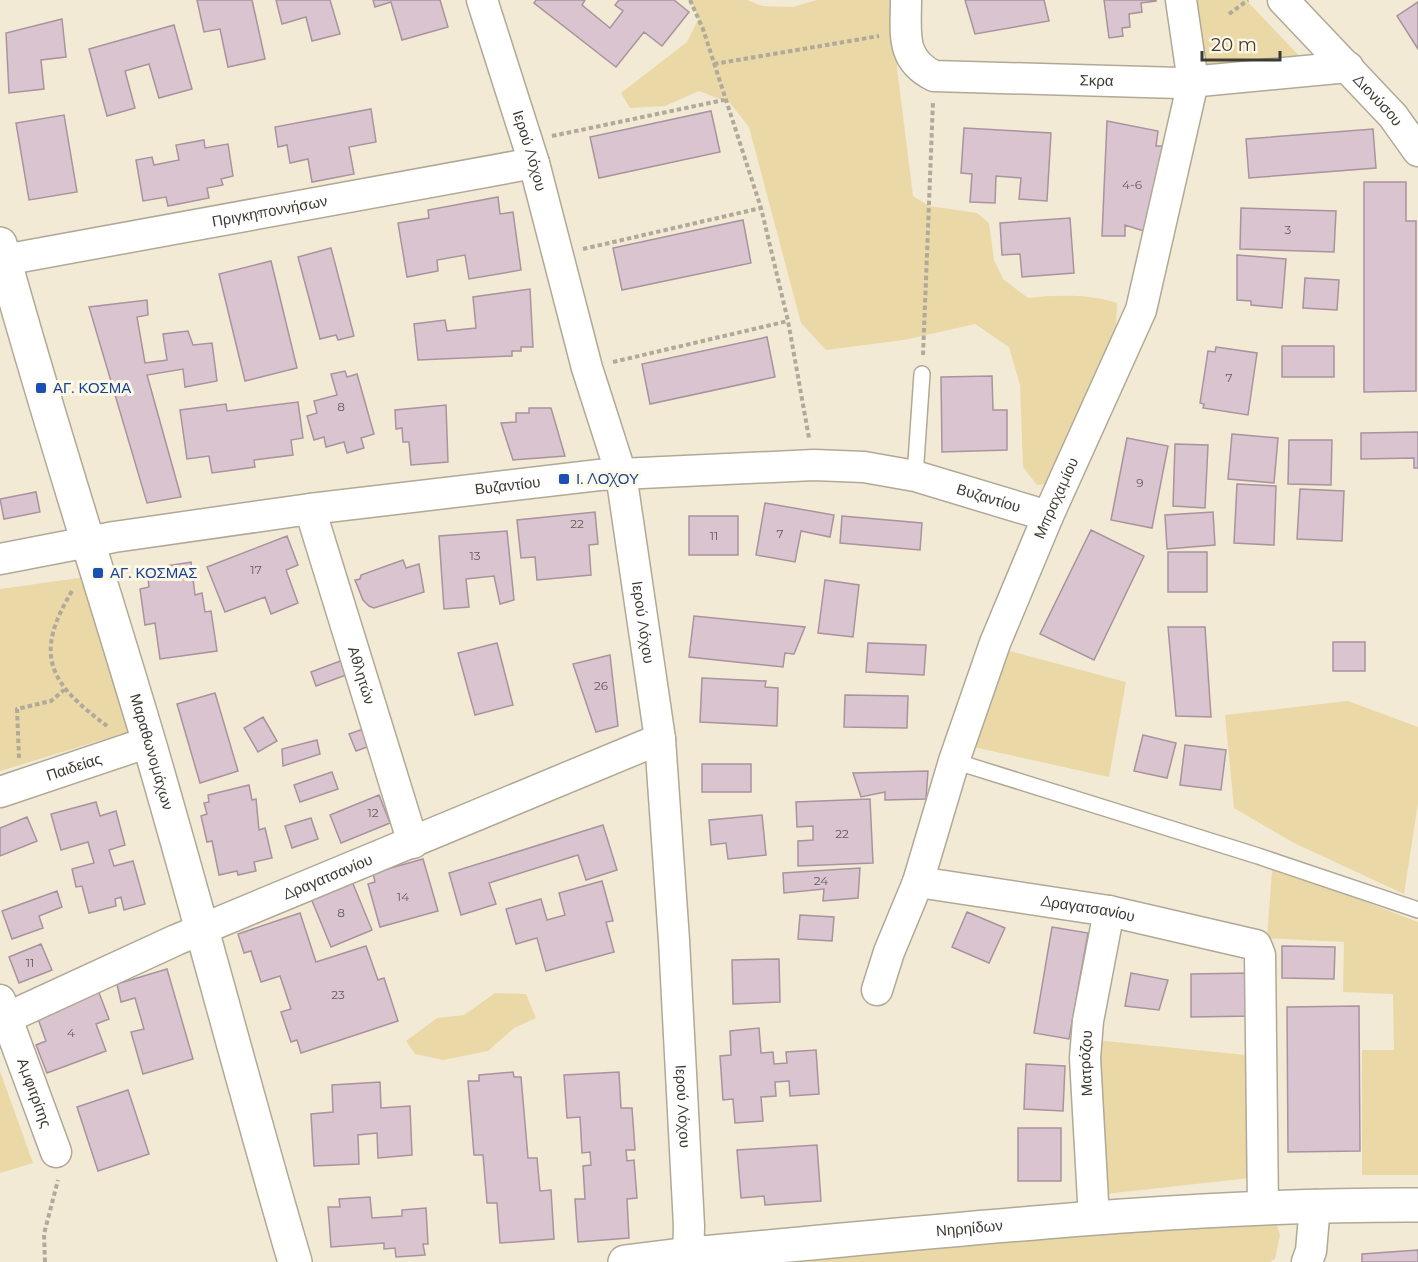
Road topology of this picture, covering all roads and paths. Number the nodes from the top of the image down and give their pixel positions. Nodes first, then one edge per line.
1 (482, 0) edge
2 (690, 0) edge
3 (906, 0) edge
4 (1181, 0) edge
5 (1248, 0) edge
6 (1283, 0) edge
7 (1229, 14) dead end
8 (906, 31) junction
9 (714, 64) junction
10 (1348, 67) junction
11 (934, 76) junction
12 (1193, 82) junction
13 (724, 100) junction
14 (1418, 151) edge
15 (530, 152) junction
16 (761, 208) junction
17 (2, 252) edge
18 (559, 254) junction
19 (788, 321) junction
20 (587, 368) junction
21 (922, 374) joint
22 (814, 465) junction
23 (621, 474) junction
24 (915, 476) junction
25 (309, 509) junction
26 (1048, 516) junction
27 (88, 542) junction
28 (0, 559) edge
29 (64, 690) junction
30 (660, 739) junction
31 (141, 744) junction
32 (954, 761) junction
33 (10, 789) edge
34 (413, 843) junction
35 (918, 882) junction
36 (1418, 910) edge
37 (1109, 911) junction
38 (200, 931) junction
39 (877, 990) dead end
40 (2, 1013) edge
41 (56, 1152) joint
42 (1315, 1205) junction
43 (1418, 1205) edge
44 (1263, 1208) junction
45 (1094, 1219) junction
46 (689, 1258) edge
47 (45, 1262) edge
48 (295, 1262) edge
49 (625, 1262) edge
50 (1307, 1262) edge

1 - 15 street, Ιερού Λόχου
2 - 9 path
3 - 8 street
4 - 12 street, Μπραχαμίου
5 - 7 path
6 - 10 street, Διονύσου
8 - 9 path
8 - 11 street
9 - 13 path
10 - 12 street, Σκρα
10 - 14 street, Διονύσου
11 - 12 street, Σκρα
11 - 21 path
12 - 26 street, Μπραχαμίου
13 - 15 path
13 - 16 path
15 - 17 street, Πριγκηποννήσων
15 - 18 street, Ιερού Λόχου
16 - 18 path
16 - 19 path
17 - 27 street, Μαραθωνομάχων
18 - 20 street, Ιερού Λόχου
19 - 20 path
19 - 22 path
20 - 23 street, Ιερού Λόχου
21 - 24 lane
22 - 23 street, Βυζαντίου
22 - 24 street, Βυζαντίου
23 - 25 street, Βυζαντίου
23 - 30 street, Ιερού Λόχου
24 - 26 street, Βυζαντίου
25 - 27 street, Βυζαντίου
25 - 34 street, Αθλητών
26 - 32 street, Μπραχαμίου
27 - 28 street, Βυζαντίου
27 - 29 path
27 - 31 street, Μαραθωνομάχων
29 - 31 path
29 - 33 path
30 - 34 street, Δραγατσανίου
30 - 46 street, Ιερού Λόχου
31 - 33 street, Παιδείας
31 - 38 street, Μαραθωνομάχων
32 - 35 street, Μπραχαμίου
32 - 36 lane
34 - 38 street, Δραγατσανίου
35 - 37 street, Δραγατσανίου
35 - 39 street, Μπραχαμίου
37 - 44 street, Δραγατσανίου
37 - 45 street, Ματρόζου
38 - 40 street, Δραγατσανίου
38 - 48 street, Μαραθωνομάχων
40 - 41 street, Αμφιτρίτης
41 - 47 path
42 - 43 street, Νηρηίδων
42 - 44 street, Νηρηίδων
42 - 50 street
44 - 45 street, Νηρηίδων
45 - 46 street, Νηρηίδων
46 - 49 street, Νηρηίδων

